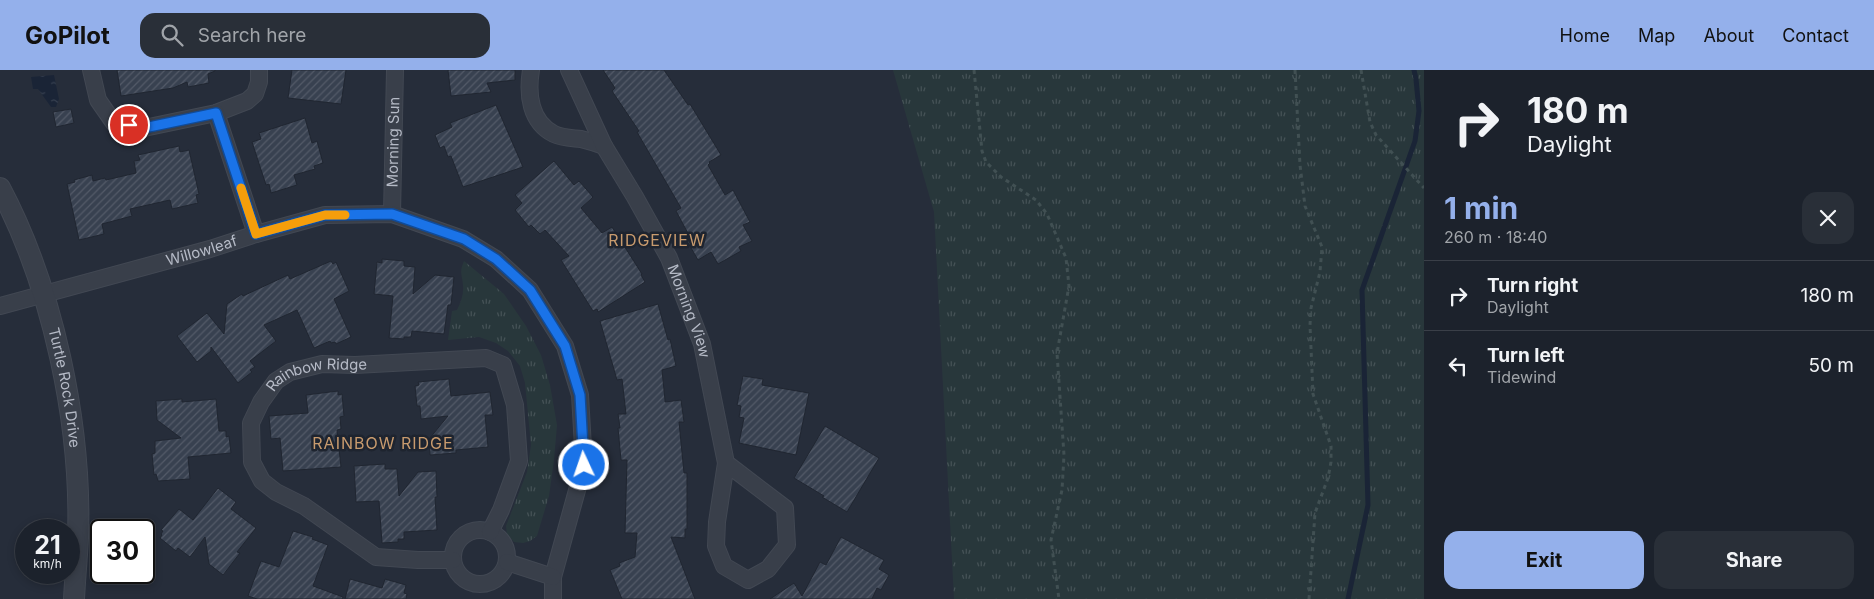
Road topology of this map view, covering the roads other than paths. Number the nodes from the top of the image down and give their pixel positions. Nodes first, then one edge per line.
1 (91, 70) edge
2 (259, 70) edge
3 (395, 70) edge
4 (531, 70) edge
5 (569, 70) edge
6 (216, 113) junction
7 (604, 146) junction
8 (0, 188) edge
9 (392, 214) junction
10 (256, 234) junction
11 (44, 293) junction
12 (0, 306) edge
13 (726, 463) junction
14 (490, 532) junction
15 (453, 560) junction
16 (507, 562) junction
17 (553, 577) junction
18 (74, 599) edge
19 (553, 599) edge

1 - 6 street
2 - 6 street
3 - 9 street, Morning Sun
4 - 7 street
5 - 7 street, Morning View
6 - 10 street
7 - 13 street, Morning View
8 - 11 street, Turtle Rock Drive
9 - 10 street, Willowleaf
9 - 17 street, Willowleaf
10 - 11 street, Willowleaf
11 - 12 street, Willowleaf
11 - 18 street, Turtle Rock Drive
13 - 13 street, Morning View
14 - 15 street
14 - 15 street, Rainbow Ridge
14 - 16 street
15 - 16 street
16 - 17 street
17 - 19 street, Willowleaf

